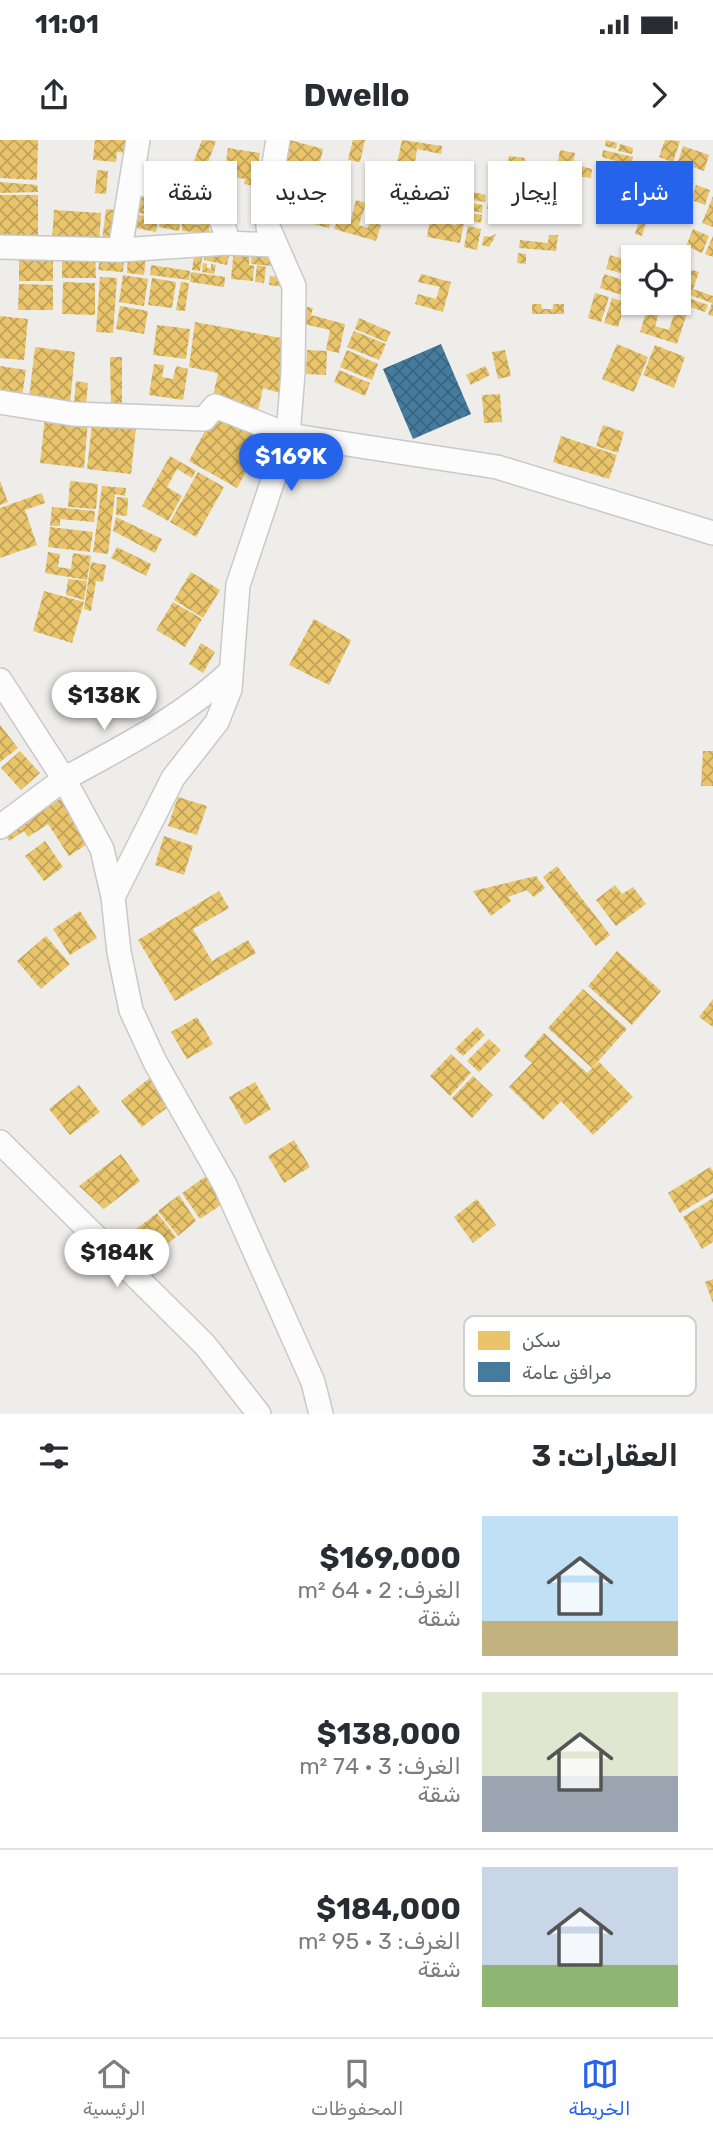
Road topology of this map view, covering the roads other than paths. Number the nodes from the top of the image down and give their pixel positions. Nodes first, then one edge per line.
1 (138, 140) edge
2 (278, 140) edge
3 (131, 182) junction
4 (227, 243) junction
5 (275, 245) junction
6 (0, 247) edge
7 (120, 250) junction
8 (0, 402) edge
9 (288, 435) junction
10 (713, 533) edge
11 (231, 671) junction
12 (0, 680) edge
13 (64, 779) junction
14 (0, 827) edge
15 (113, 897) junction
16 (0, 1142) edge
17 (259, 1414) edge
18 (321, 1414) edge

1 - 3 street
2 - 5 street
3 - 4 street
3 - 7 street
4 - 5 street
4 - 7 street
5 - 9 street
6 - 7 street
8 - 9 street
9 - 10 street
9 - 11 street
11 - 13 street
11 - 15 street
12 - 13 street
13 - 14 street
13 - 15 street
15 - 18 street
16 - 17 street

